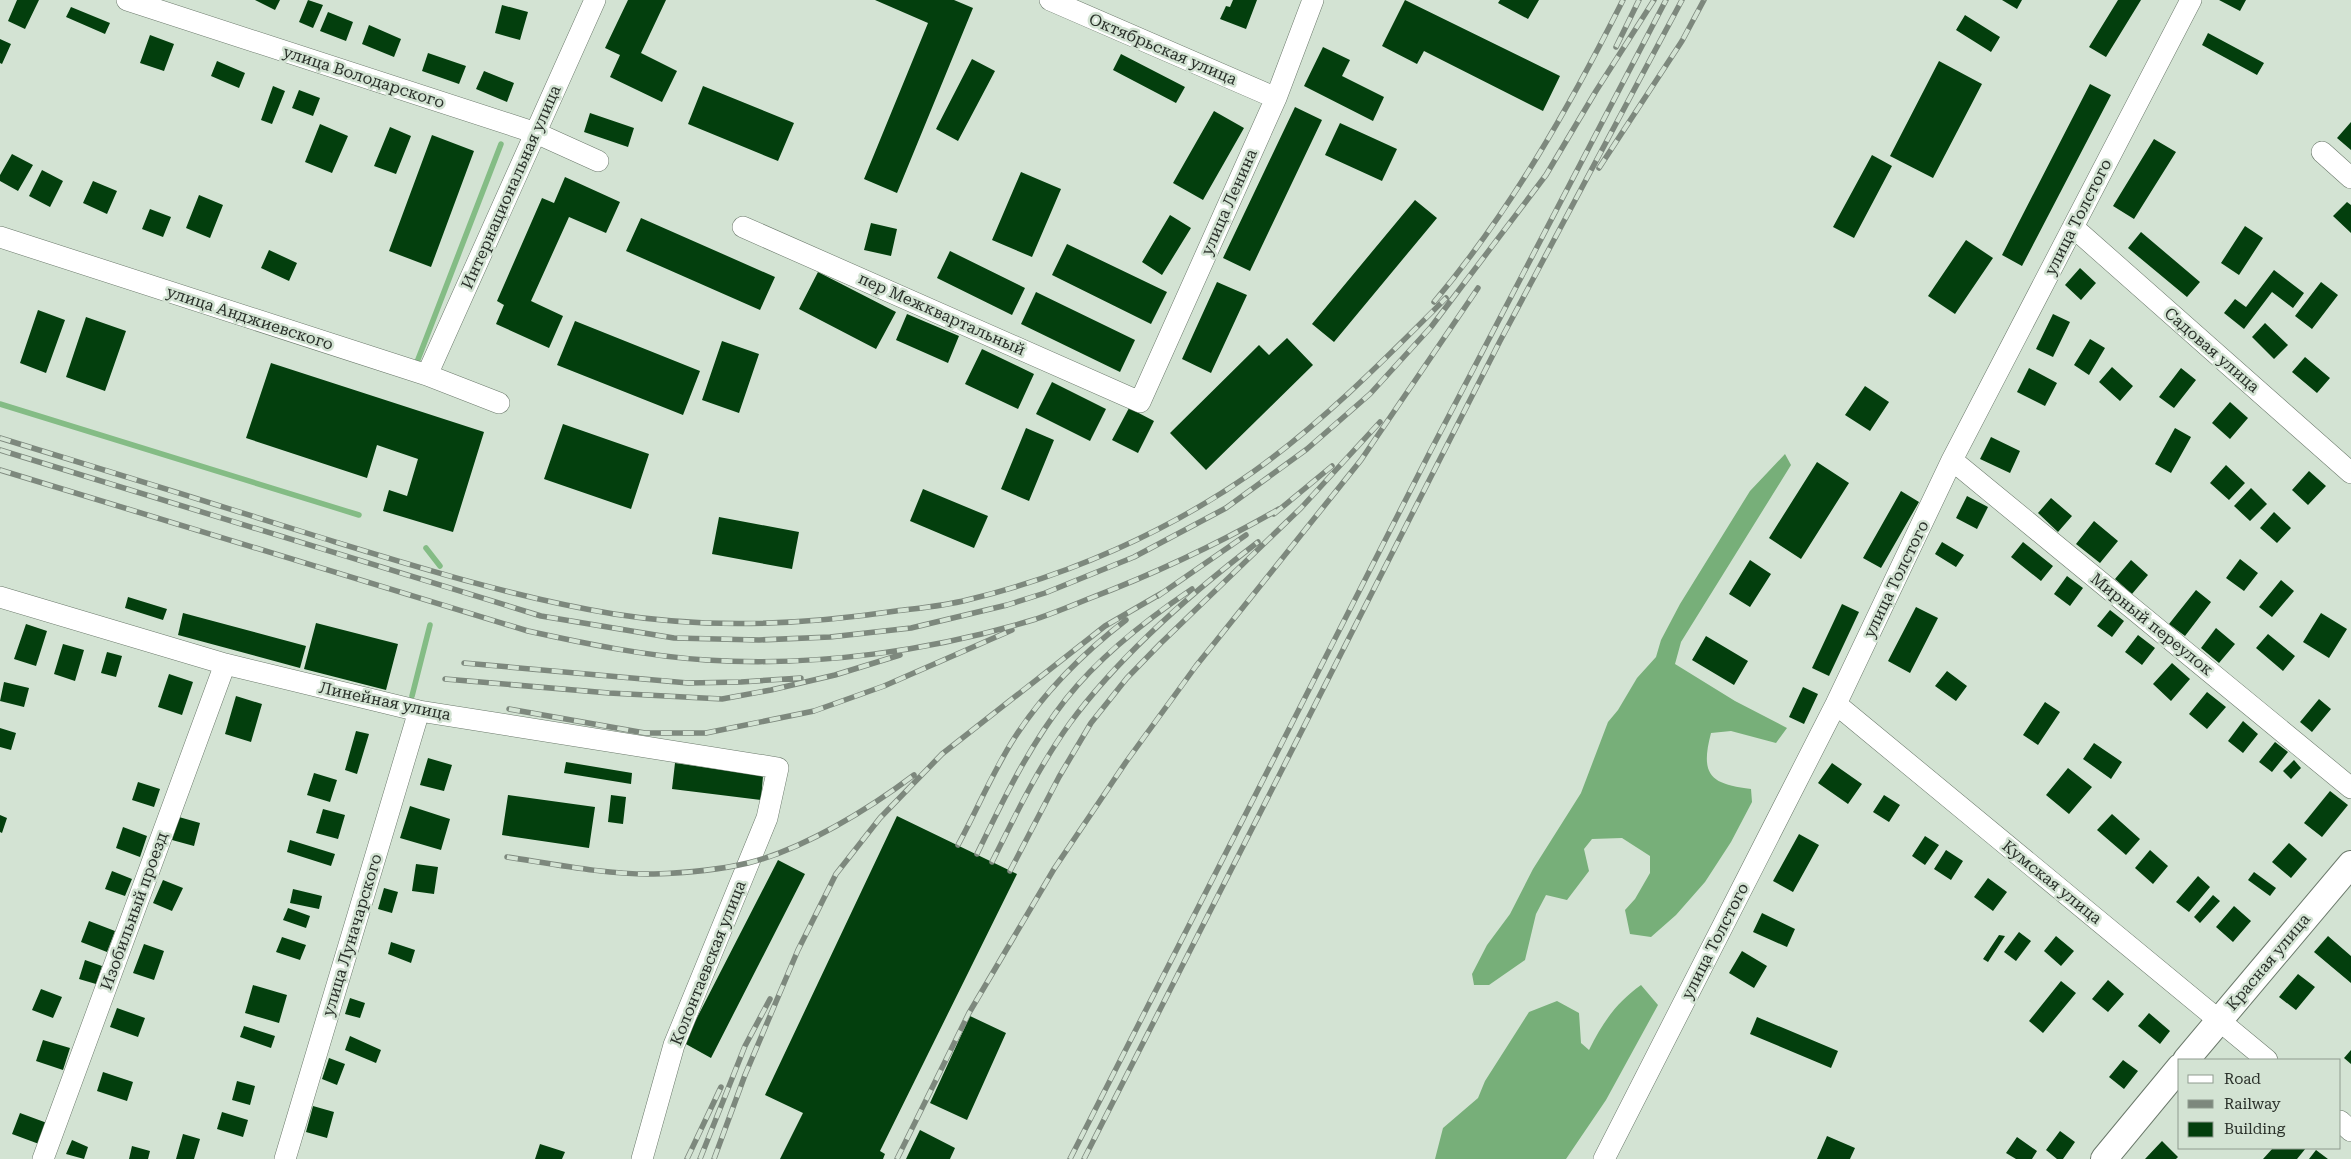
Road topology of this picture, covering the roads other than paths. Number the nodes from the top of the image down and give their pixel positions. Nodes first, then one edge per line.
1 (127, 0) edge
2 (595, 0) edge
3 (1050, 0) edge
4 (1313, 0) edge
5 (2191, 0) edge
6 (1276, 98) junction
7 (536, 133) junction
8 (2322, 152) dead end
9 (598, 161) dead end
10 (2351, 178) edge
11 (743, 227) dead end
12 (2073, 227) junction
13 (0, 237) edge
14 (427, 375) junction
15 (1140, 402) joint
16 (499, 403) dead end
17 (1952, 460) junction
18 (2351, 473) edge
19 (1, 600) edge
20 (225, 664) junction
21 (1836, 704) junction
22 (419, 711) junction
23 (778, 768) joint
24 (2351, 788) edge
25 (2351, 864) edge
26 (2219, 1020) junction
27 (2187, 1059) edge
28 (2267, 1059) edge
29 (2178, 1069) edge
30 (2341, 1122) edge
31 (2351, 1130) edge
32 (43, 1159) edge
33 (285, 1159) edge
34 (642, 1159) edge
35 (1604, 1159) edge
36 (2104, 1159) edge

1 - 7 street, улица Володарского
2 - 7 street, Интернациональная улица
3 - 6 street, Октябрьская улица
4 - 6 street, улица Ленина
5 - 12 street, улица Толстого
6 - 15 street, улица Ленина
7 - 9 street, улица Володарского
7 - 14 street, Интернациональная улица
8 - 10 street
11 - 15 street, пер Межквартальный
12 - 17 street, улица Толстого
12 - 18 street, Садовая улица
13 - 14 street, улица Анджиевского
14 - 16 street, улица Анджиевского
17 - 21 street, улица Толстого
17 - 24 street, Мирный переулок
19 - 20 street, Линейная улица
20 - 22 street, Линейная улица
20 - 32 street, Изобильный проезд
21 - 26 street, Кумская улица
21 - 35 street, улица Толстого
22 - 23 street, Линейная улица
22 - 33 street, улица Луначарского
23 - 34 street, Колонтаевская улица
25 - 26 street, Красная улица
26 - 27 street, Красная улица
26 - 28 street, Кумская улица
29 - 36 street
30 - 31 street

